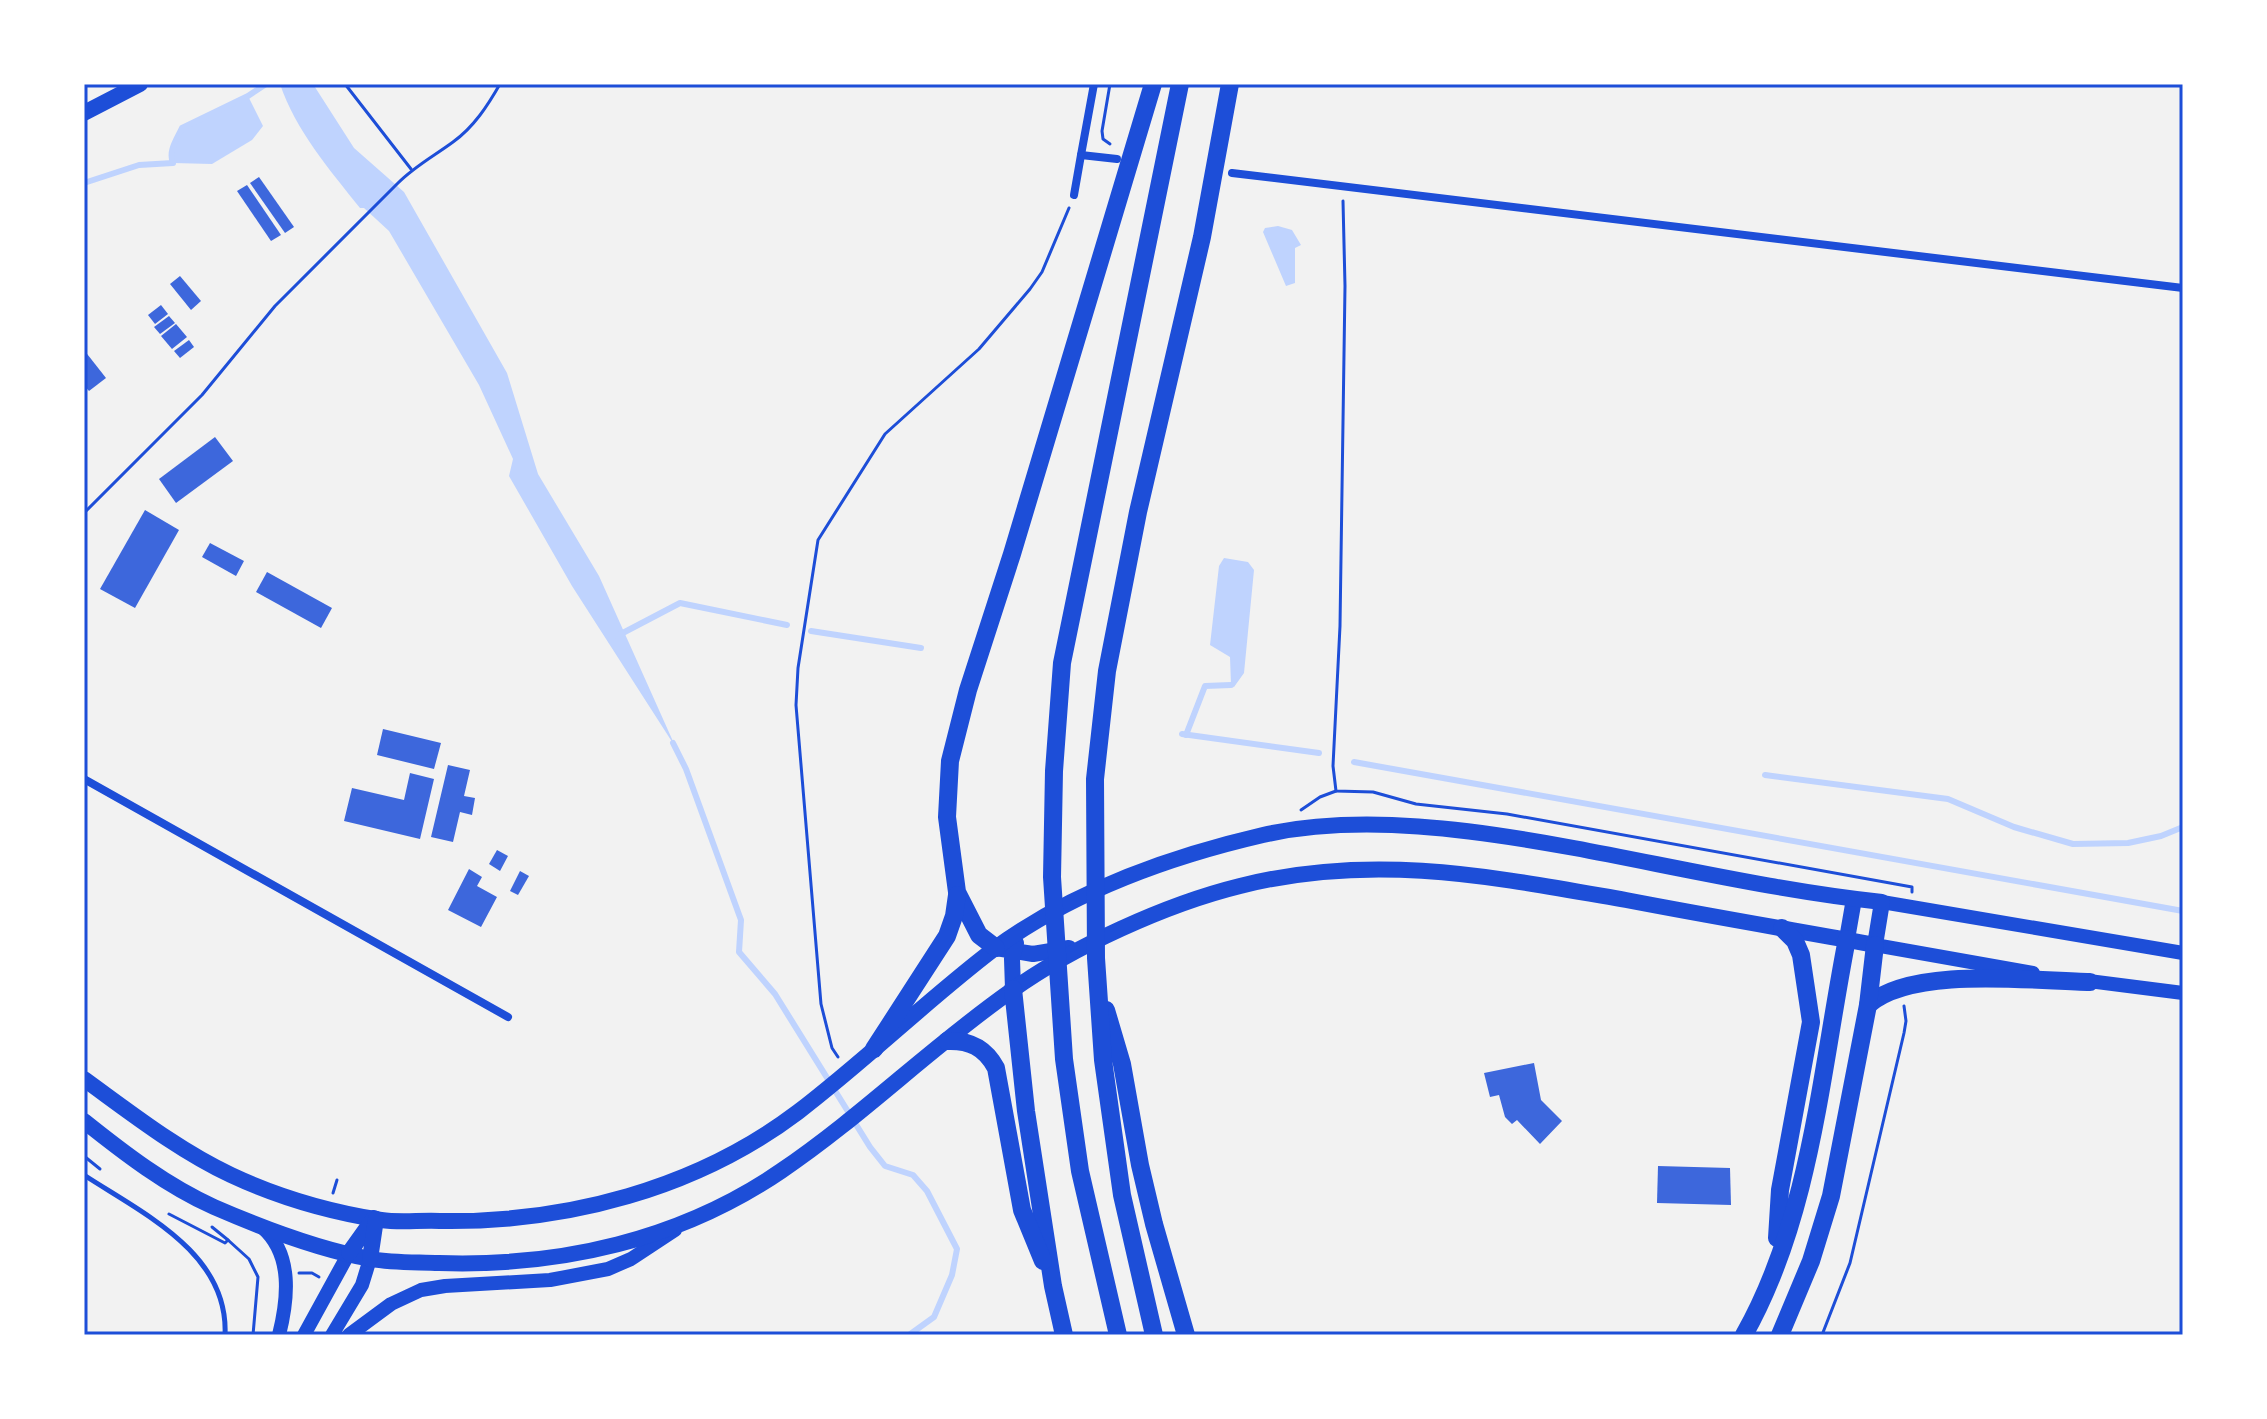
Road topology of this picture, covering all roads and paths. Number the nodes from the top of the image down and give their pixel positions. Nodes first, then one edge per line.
1 (140, 84) edge
2 (345, 84) edge
3 (500, 84) edge
4 (1094, 84) edge
5 (1110, 84) edge
6 (1153, 84) edge
7 (1180, 84) edge
8 (1230, 84) edge
9 (84, 115) edge
10 (1109, 144) dead end
11 (1081, 155) junction
12 (1117, 159) dead end
13 (411, 169) junction
14 (1232, 173) dead end
15 (1344, 187) junction
16 (1074, 195) joint
17 (2183, 288) edge
18 (84, 513) edge
19 (84, 779) edge
20 (957, 892) junction
21 (1854, 899) junction
22 (1882, 902) junction
23 (1910, 905) junction
24 (1782, 928) junction
25 (1847, 939) junction
26 (1091, 943) junction
27 (1875, 945) junction
28 (1004, 950) junction
29 (2183, 953) edge
30 (1097, 981) junction
31 (2090, 982) junction
32 (1899, 988) junction
33 (1013, 989) junction
34 (2183, 993) edge
35 (1868, 1005) junction
36 (508, 1017) dead end
37 (947, 1041) junction
38 (871, 1052) junction
39 (840, 1060) dead end
40 (84, 1079) edge
41 (84, 1121) edge
42 (84, 1175) edge
43 (375, 1219) junction
44 (692, 1219) junction
45 (263, 1228) junction
46 (349, 1253) junction
47 (370, 1259) junction
48 (1775, 1273) junction
49 (1053, 1286) junction
50 (225, 1335) edge
51 (279, 1335) edge
52 (304, 1335) edge
53 (332, 1335) edge
54 (349, 1335) edge
55 (1064, 1335) edge
56 (1118, 1335) edge
57 (1154, 1335) edge
58 (1186, 1335) edge
59 (1744, 1335) edge
60 (1780, 1335) edge
61 (1822, 1335) edge

1 - 9 main road
2 - 13 path
3 - 13 path
4 - 11 street
5 - 10 path
6 - 20 highway
7 - 56 highway
8 - 30 highway
11 - 12 street
11 - 16 street
13 - 18 path
14 - 15 street
15 - 17 street
15 - 23 path
16 - 39 path
19 - 36 street
20 - 28 highway
20 - 38 highway
21 - 22 main road
21 - 25 main road
21 - 28 main road
22 - 23 main road
22 - 27 main road
23 - 29 main road
24 - 25 main road
24 - 26 main road
24 - 48 highway
25 - 27 main road
25 - 48 highway
26 - 28 main road
26 - 33 main road
27 - 31 main road
27 - 35 highway
28 - 33 main road
28 - 38 main road
30 - 57 highway
30 - 58 highway
31 - 32 highway
31 - 34 main road
32 - 35 highway
32 - 61 path
33 - 37 main road
33 - 49 highway
35 - 60 highway
37 - 44 main road
37 - 49 highway
38 - 43 main road
40 - 43 main road
41 - 45 main road
42 - 50 lane
43 - 46 main road
43 - 47 main road
44 - 47 main road
44 - 54 main road
45 - 46 main road
45 - 51 main road
46 - 47 main road
46 - 52 main road
47 - 53 main road
48 - 59 highway
49 - 55 highway

